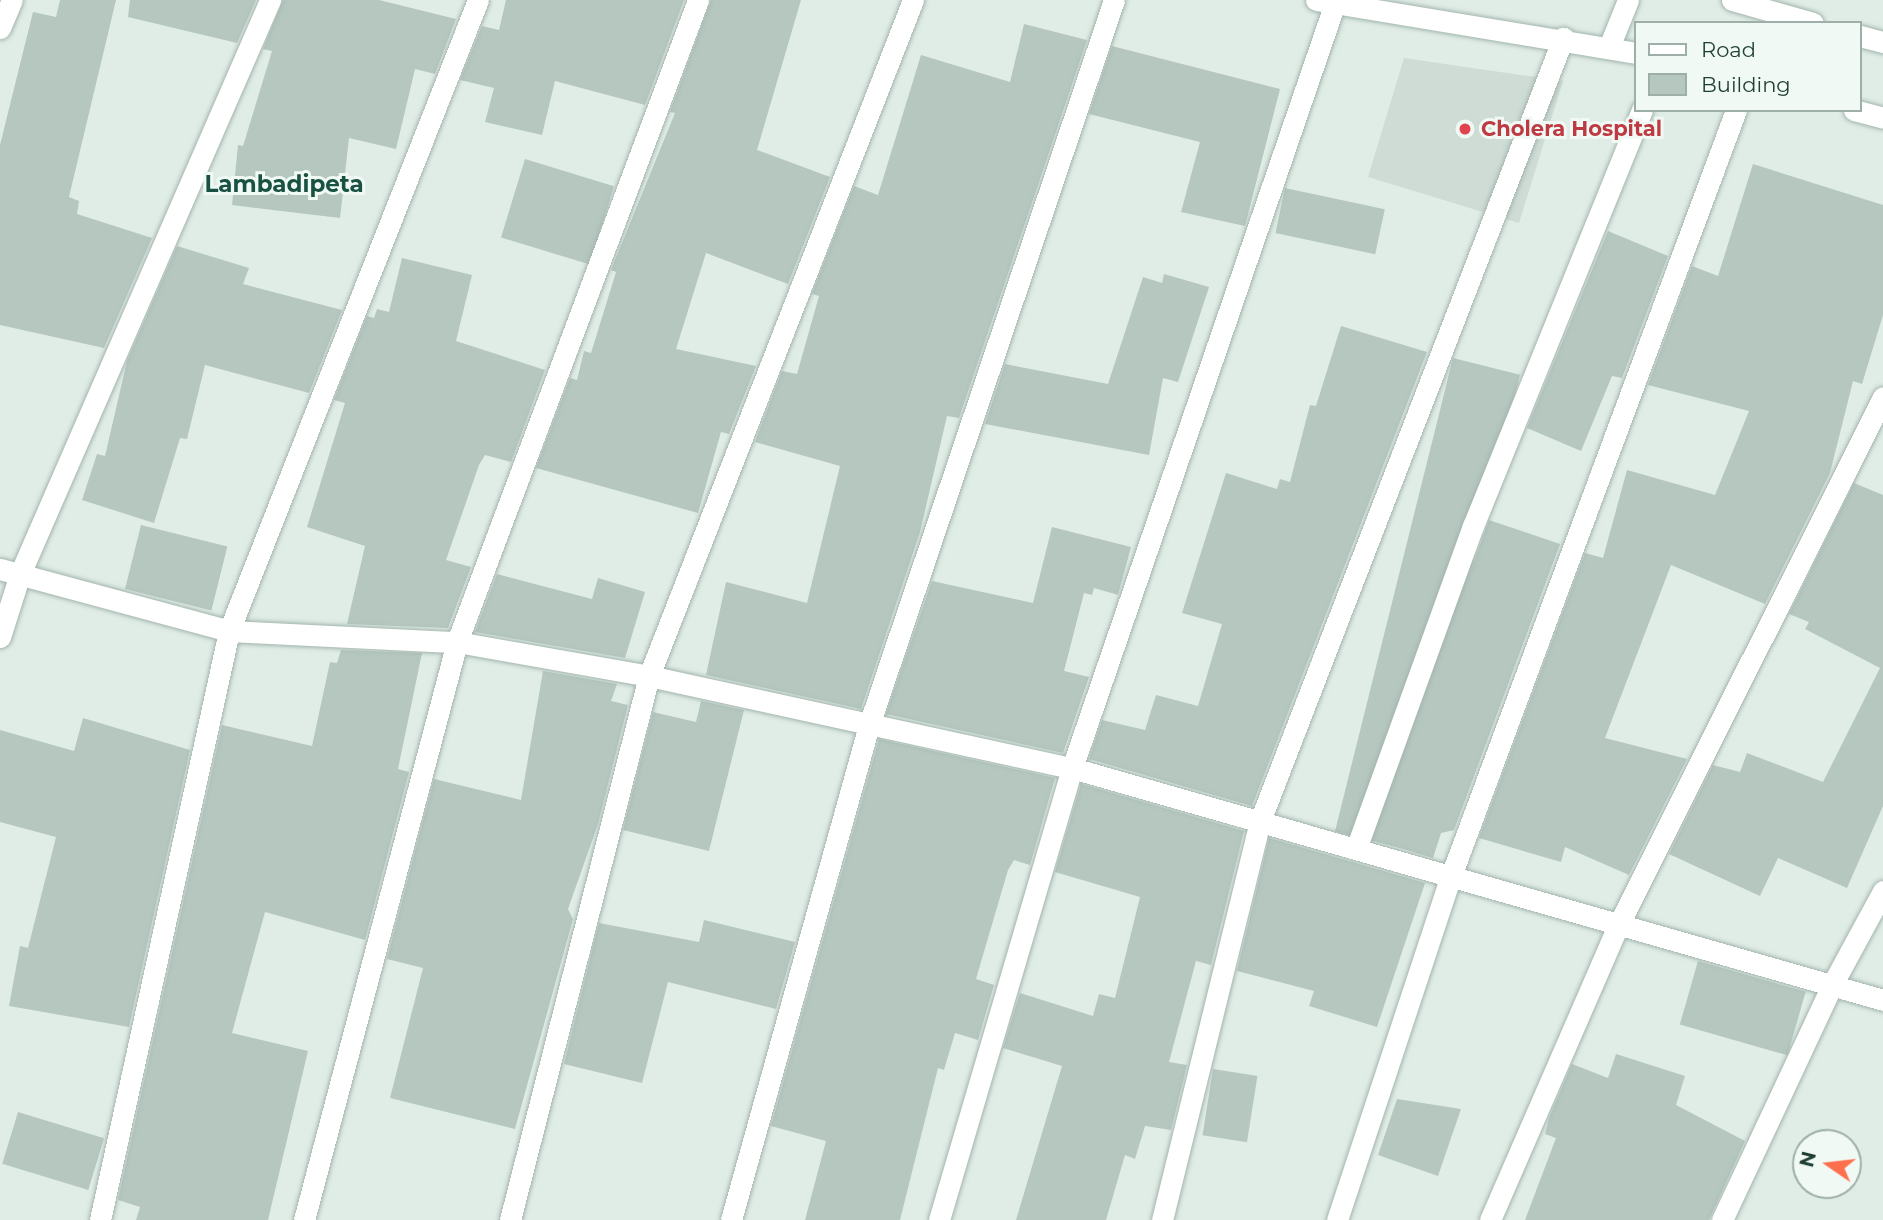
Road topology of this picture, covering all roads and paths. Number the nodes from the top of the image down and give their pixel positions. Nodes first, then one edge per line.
1 (12, 0) edge
2 (270, 0) edge
3 (478, 0) edge
4 (698, 0) edge
5 (913, 0) edge
6 (1114, 0) edge
7 (1628, 0) edge
8 (1732, 0) edge
9 (1326, 2) edge
10 (1806, 21) edge
11 (0, 27) edge
12 (1862, 37) edge
13 (1563, 38) junction
14 (1883, 42) edge
15 (1609, 47) junction
16 (1634, 53) edge
17 (1641, 112) edge
18 (1734, 112) edge
19 (1861, 112) edge
20 (1883, 118) edge
21 (1883, 397) edge
22 (10, 571) edge
23 (229, 631) junction
24 (0, 637) edge
25 (457, 642) junction
26 (649, 676) junction
27 (869, 725) junction
28 (1072, 768) junction
29 (1260, 821) junction
30 (1356, 849) junction
31 (1451, 876) junction
32 (1883, 891) edge
33 (1619, 924) junction
34 (1832, 985) junction
35 (1883, 1000) edge
36 (100, 1220) edge
37 (304, 1220) edge
38 (510, 1220) edge
39 (731, 1220) edge
40 (939, 1220) edge
41 (1161, 1220) edge
42 (1337, 1220) edge
43 (1490, 1220) edge
44 (1722, 1220) edge

1 - 11 street
2 - 22 street
3 - 23 street
4 - 25 street
5 - 26 street
6 - 27 street
7 - 15 street
8 - 10 street
9 - 13 street
9 - 28 street
12 - 14 street
13 - 15 street
13 - 29 street
15 - 16 street
17 - 30 street
18 - 31 street
19 - 20 street
21 - 33 street
22 - 23 street
22 - 24 street
23 - 25 street
23 - 36 street
25 - 26 street
25 - 37 street
26 - 27 street
26 - 38 street
27 - 28 street
27 - 39 street
28 - 29 street
28 - 40 street
29 - 30 street
29 - 41 street
30 - 31 street
31 - 33 street
31 - 42 street
32 - 34 street
33 - 34 street
33 - 43 street
34 - 35 street
34 - 44 street

